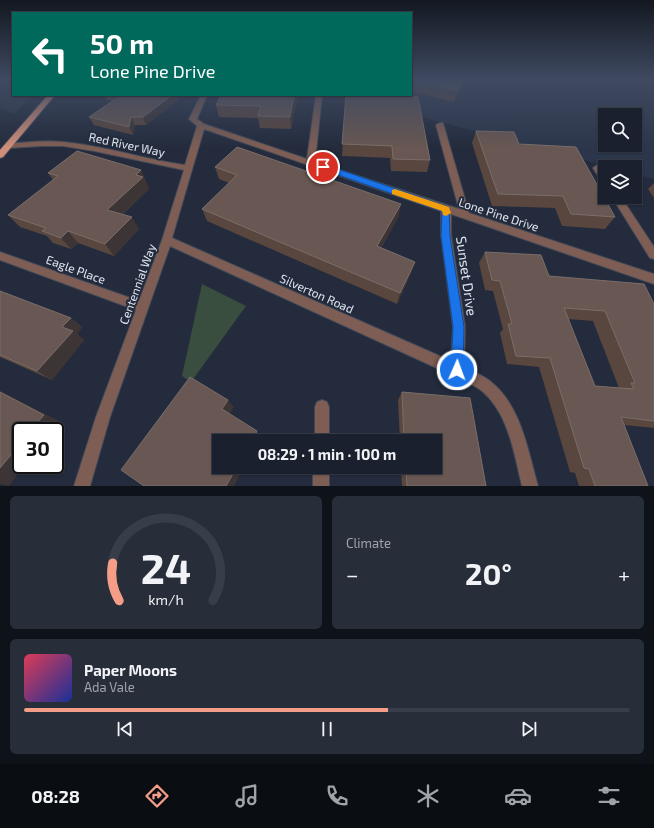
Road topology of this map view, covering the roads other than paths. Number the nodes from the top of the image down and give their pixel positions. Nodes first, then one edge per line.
1 (45, 103) edge
2 (200, 103) edge
3 (318, 103) edge
4 (440, 125) dead end
5 (201, 126) junction
6 (8, 146) junction
7 (0, 154) edge
8 (311, 162) junction
9 (188, 168) junction
10 (621, 204) edge
11 (446, 209) junction
12 (465, 215) junction
13 (166, 240) junction
14 (654, 255) edge
15 (0, 256) edge
16 (654, 279) edge
17 (142, 307) junction
18 (457, 370) junction
19 (322, 407) dead end
20 (322, 434) edge
21 (321, 474) edge
22 (82, 486) edge
23 (321, 486) edge
24 (530, 486) edge

1 - 6 main road
2 - 5 street
3 - 8 street
4 - 12 street
5 - 8 street, Lone Pine Drive
5 - 9 street, Centennial Way
6 - 7 main road
6 - 9 street, Red River Way
8 - 11 street, Lone Pine Drive
9 - 13 street, Centennial Way
10 - 14 street
11 - 12 street, Lone Pine Drive
11 - 18 street, Sunset Drive
12 - 16 street, Lone Pine Drive
13 - 17 street, Centennial Way
13 - 18 street, Silverton Road
15 - 17 street, Eagle Place
17 - 22 street, Centennial Way
18 - 24 street
19 - 20 street
21 - 23 street

